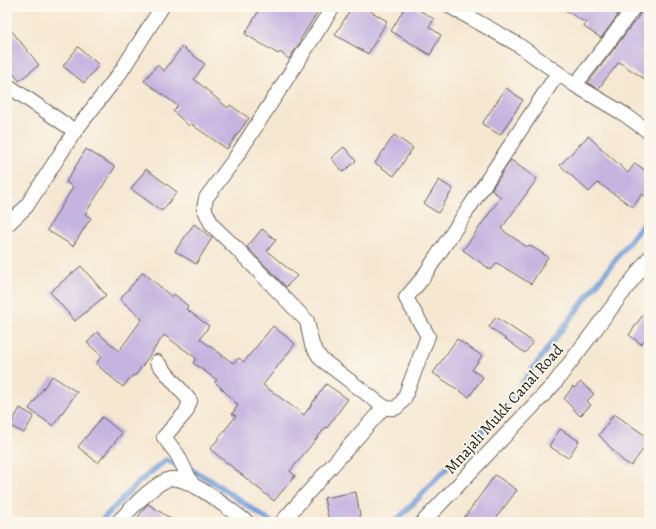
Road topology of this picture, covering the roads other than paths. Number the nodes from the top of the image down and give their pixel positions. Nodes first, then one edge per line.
1 (162, 7) edge
2 (333, 7) edge
3 (451, 7) edge
4 (634, 7) edge
5 (558, 73) junction
6 (7, 84) edge
7 (575, 85) junction
8 (75, 131) junction
9 (649, 132) edge
10 (7, 225) edge
11 (649, 258) edge
12 (156, 362) dead end
13 (384, 407) junction
14 (192, 484) junction
15 (118, 522) edge
16 (247, 522) edge
17 (282, 522) edge
18 (423, 522) edge

1 - 8 street
2 - 13 street
3 - 5 street
4 - 7 street
5 - 7 street
5 - 13 street
6 - 8 street
7 - 9 street
8 - 10 street
11 - 18 street, Mnajali Mukk Canal Road
12 - 14 street
13 - 17 street
14 - 15 street
14 - 16 street

